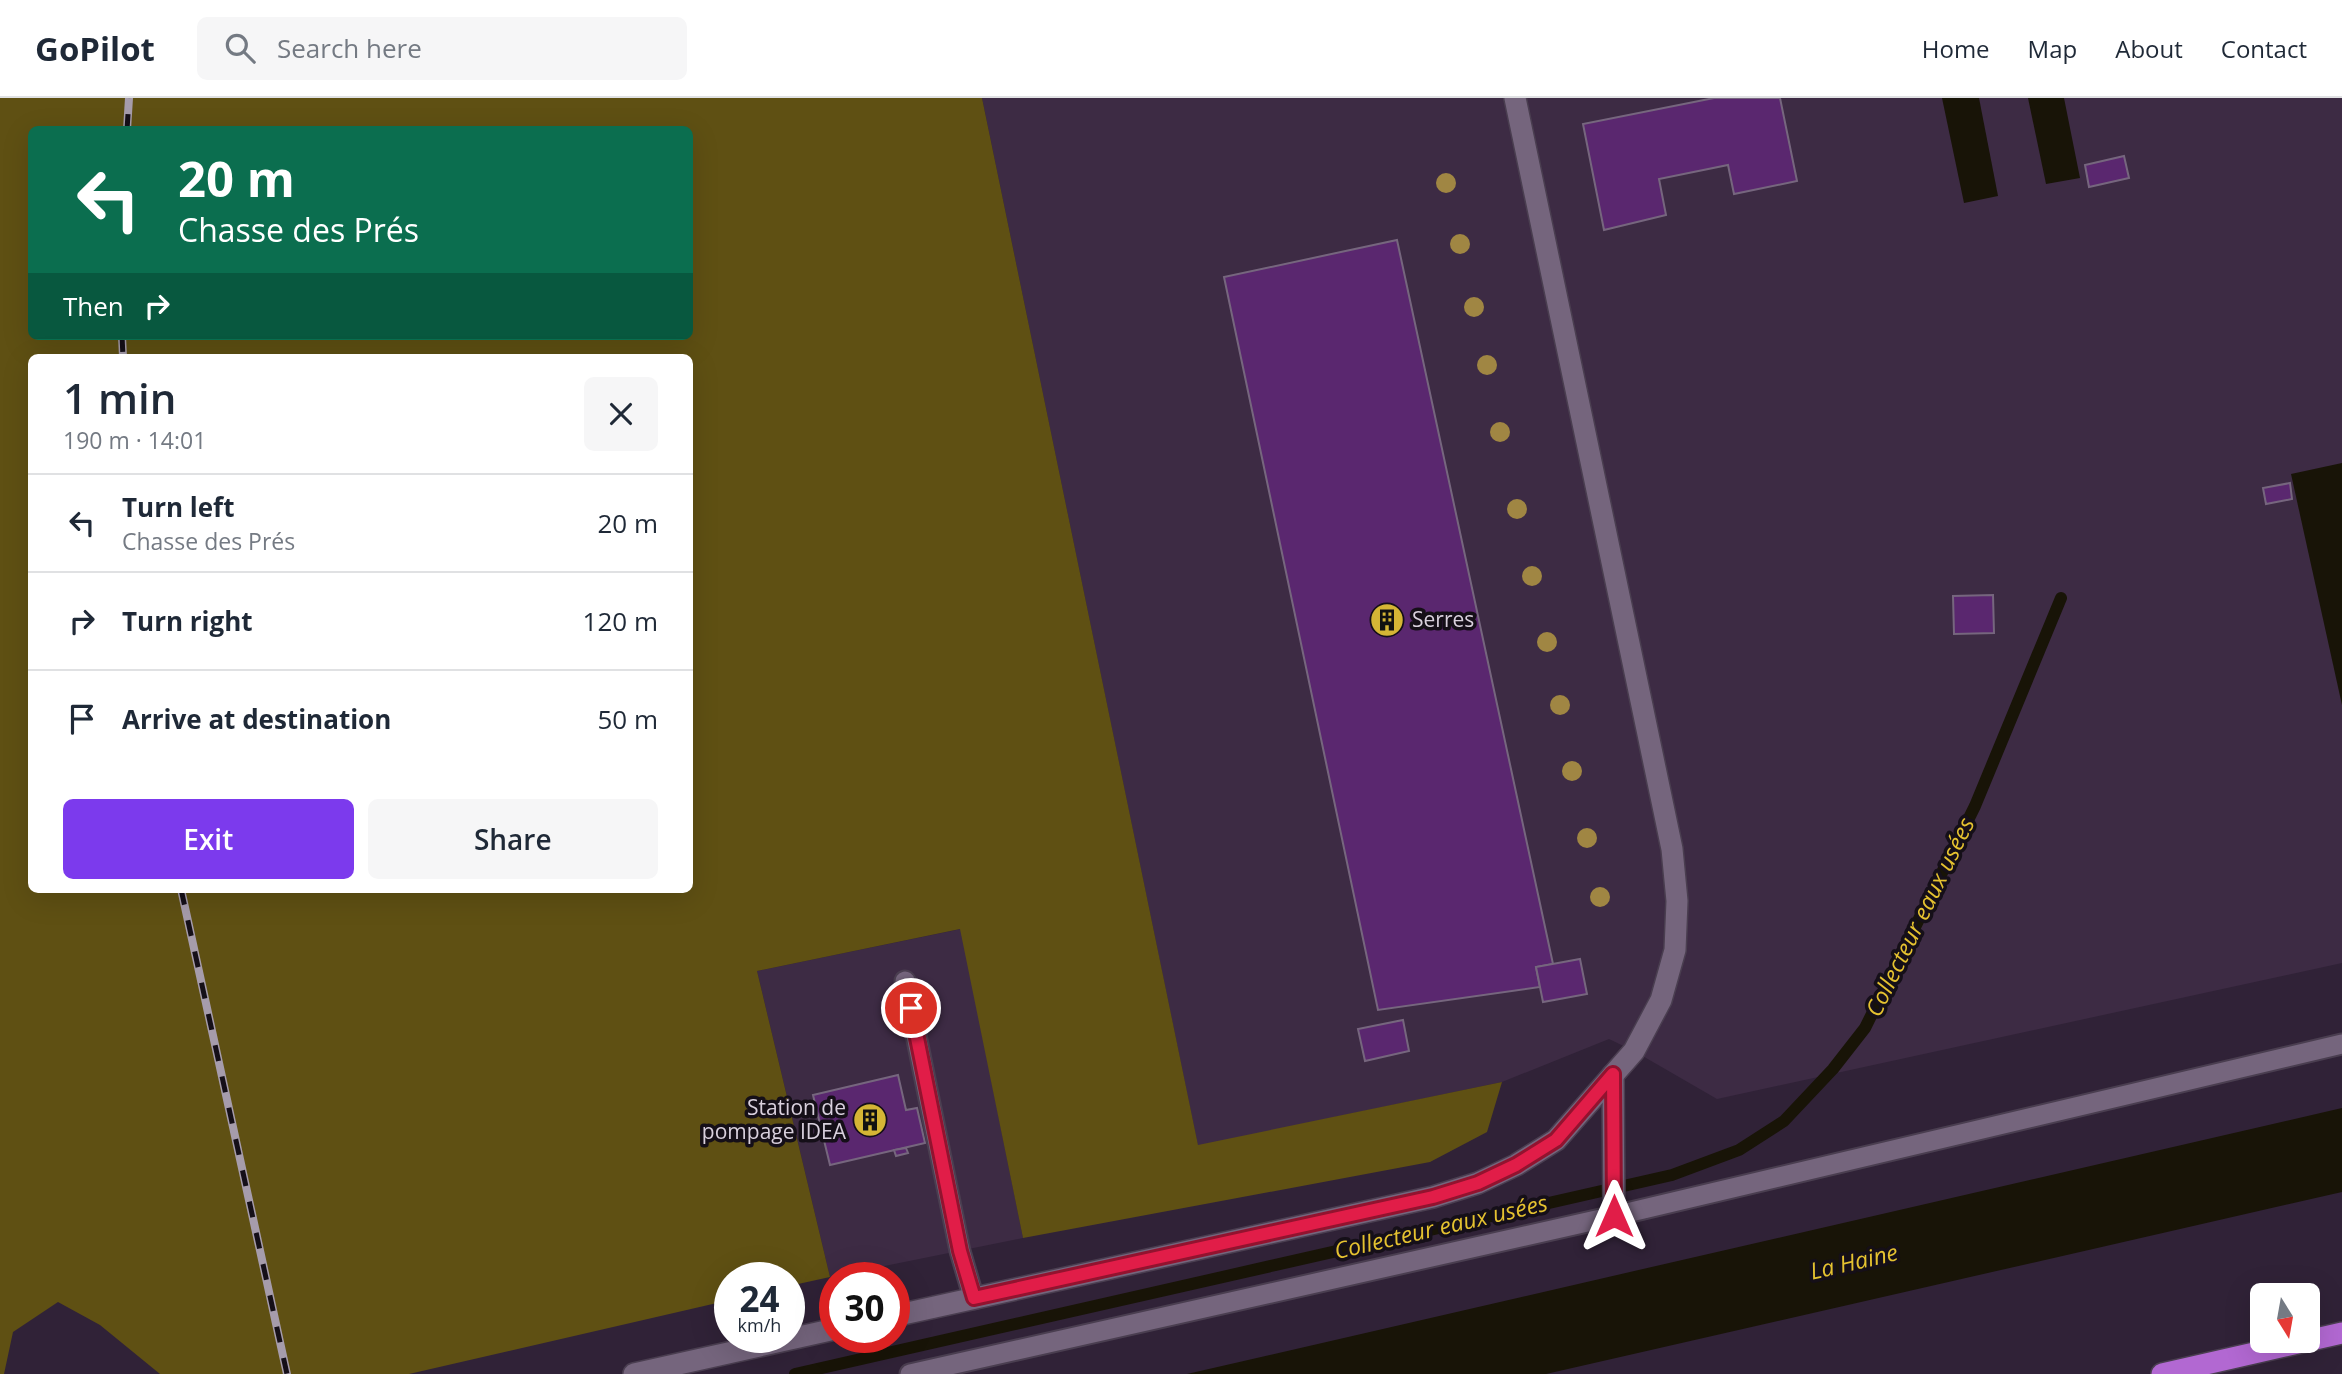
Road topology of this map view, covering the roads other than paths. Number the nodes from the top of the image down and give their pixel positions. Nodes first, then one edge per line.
1 (1515, 98) edge
2 (905, 981) dead end
3 (2342, 1044) edge
4 (1613, 1074) junction
5 (1614, 1216) junction
6 (974, 1298) junction
7 (910, 1312) edge
8 (819, 1333) edge
9 (2342, 1333) edge
10 (634, 1374) edge
11 (910, 1374) edge
12 (2162, 1374) edge

1 - 4 street
2 - 6 lane
3 - 5 lane
4 - 5 street
4 - 6 street
5 - 11 lane
6 - 7 street
8 - 10 street
9 - 12 highway

